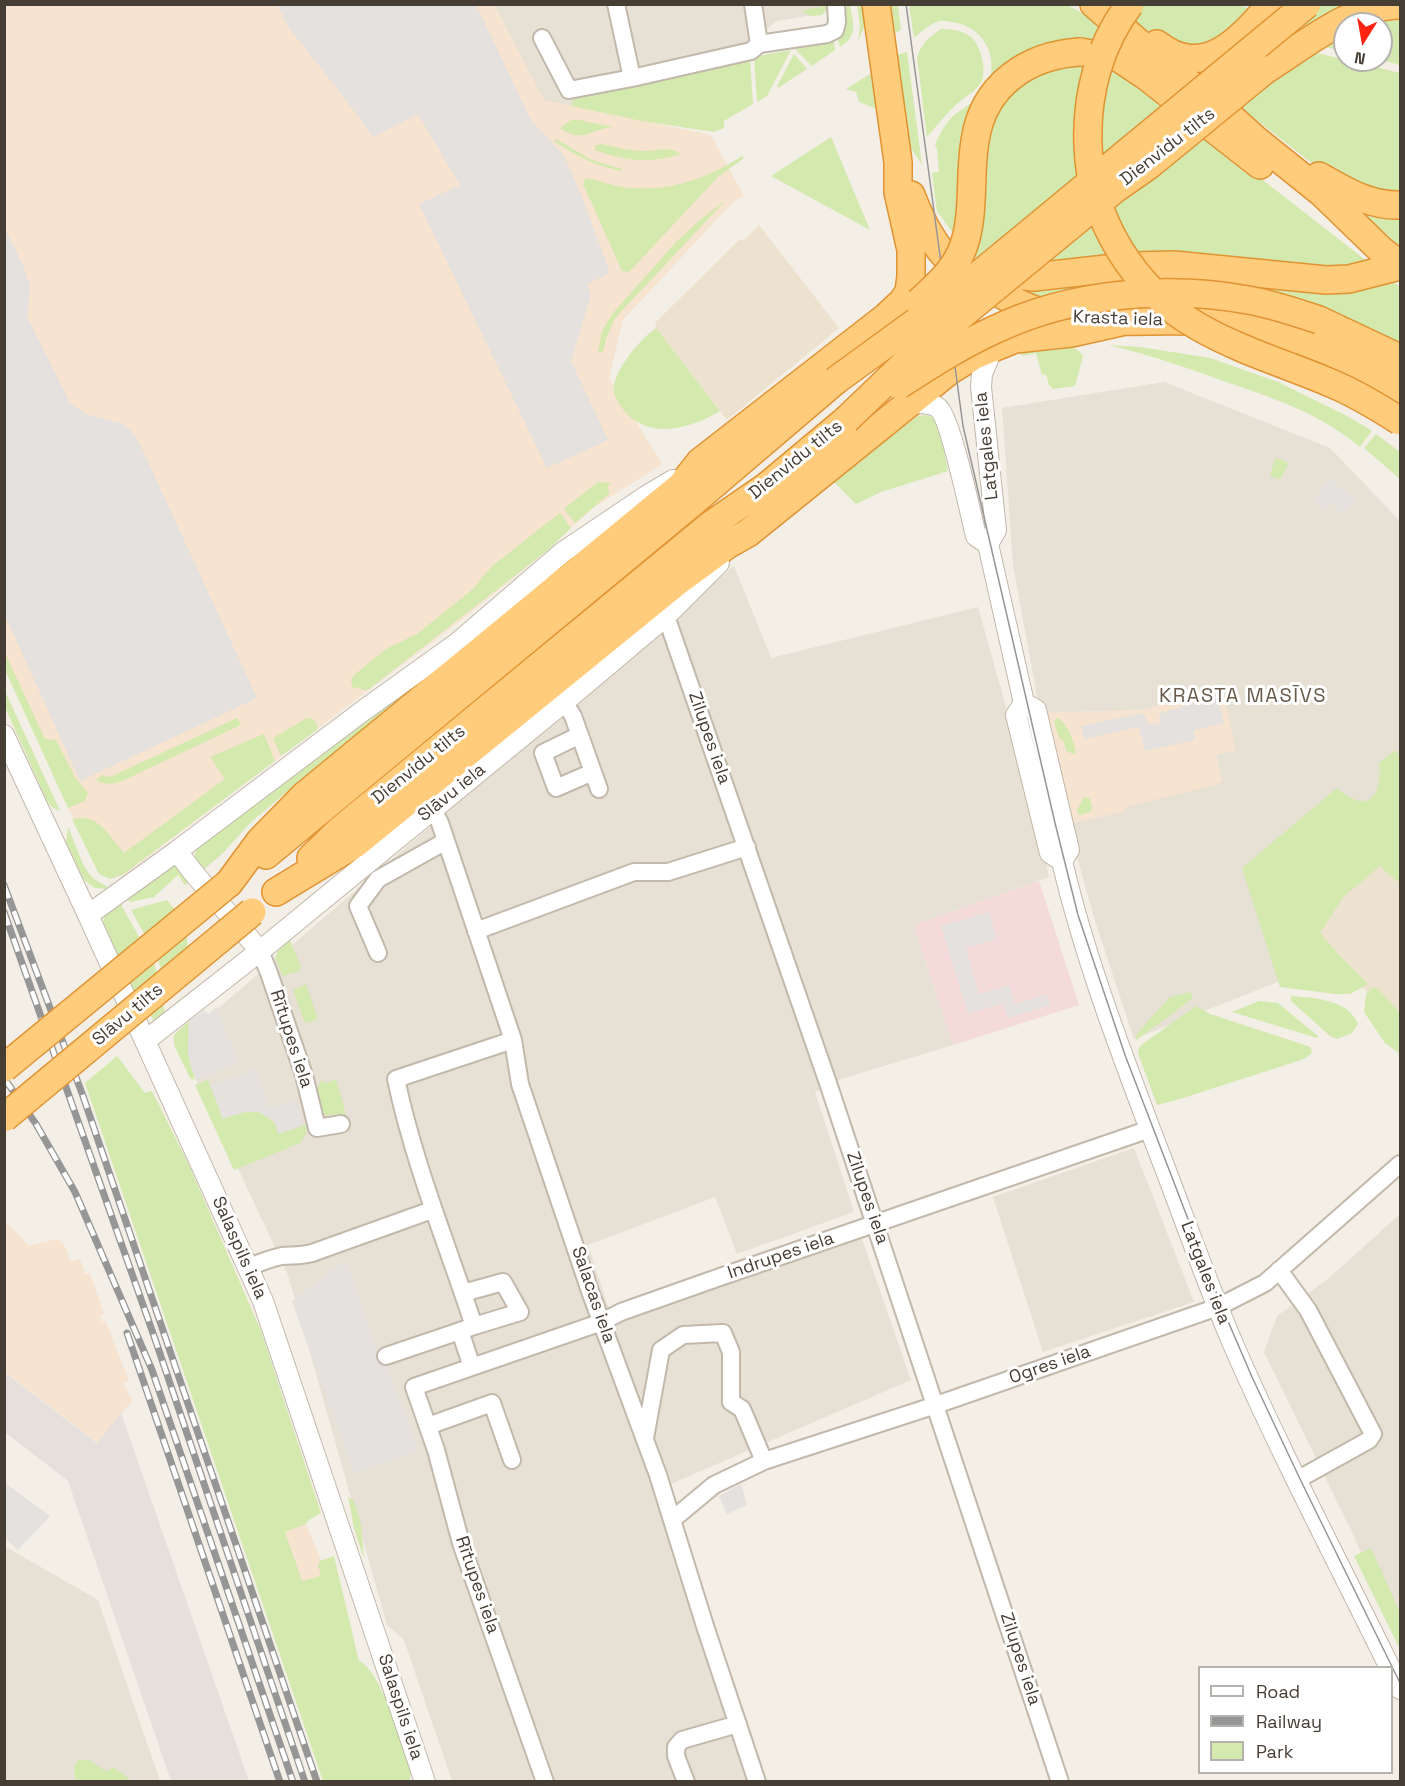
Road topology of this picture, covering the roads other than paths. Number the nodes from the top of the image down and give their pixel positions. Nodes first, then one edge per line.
1 (616, 4) edge
2 (753, 4) edge
3 (836, 4) edge
4 (876, 4) edge
5 (1130, 4) edge
6 (1271, 4) edge
7 (1307, 4) edge
8 (1338, 4) edge
9 (1401, 5) edge
10 (1097, 7) edge
11 (542, 38) dead end
12 (759, 44) junction
13 (1265, 70) junction
14 (632, 78) junction
15 (1256, 140) junction
16 (898, 162) junction
17 (1401, 206) edge
18 (1394, 260) edge
19 (1125, 321) junction
20 (993, 347) junction
21 (838, 353) junction
22 (1401, 361) edge
23 (835, 381) junction
24 (1401, 389) edge
25 (910, 403) junction
26 (846, 420) junction
27 (1401, 421) edge
28 (869, 435) junction
29 (700, 462) junction
30 (748, 533) junction
31 (988, 544) junction
32 (666, 616) junction
33 (564, 702) junction
34 (4, 735) edge
35 (580, 735) junction
36 (593, 772) junction
37 (598, 789) dead end
38 (433, 809) junction
39 (446, 841) junction
40 (747, 847) junction
41 (177, 851) junction
42 (229, 884) junction
43 (276, 892) junction
44 (252, 912) joint
45 (88, 915) junction
46 (476, 931) junction
47 (260, 951) junction
48 (378, 953) dead end
49 (513, 1040) junction
50 (145, 1041) junction
51 (4, 1068) edge
52 (4, 1118) edge
53 (341, 1125) dead end
54 (1150, 1129) junction
55 (1401, 1164) edge
56 (432, 1210) junction
57 (875, 1223) junction
58 (249, 1267) junction
59 (1280, 1270) junction
60 (463, 1293) junction
61 (1218, 1307) junction
62 (602, 1322) junction
63 (467, 1329) junction
64 (386, 1356) dead end
65 (472, 1367) junction
66 (414, 1387) joint
67 (936, 1405) junction
68 (428, 1426) junction
69 (645, 1440) junction
70 (512, 1460) dead end
71 (764, 1461) junction
72 (1297, 1480) junction
73 (672, 1520) junction
74 (1390, 1666) edge
75 (1393, 1673) edge
76 (1401, 1689) edge
77 (738, 1724) junction
78 (425, 1782) edge
79 (545, 1782) edge
80 (686, 1782) edge
81 (757, 1782) edge
82 (1060, 1782) edge

1 - 14 street
2 - 12 street
3 - 12 street
4 - 16 highway
5 - 27 highway, bridge
6 - 10 highway
7 - 23 highway, Dienvidu tilts, bridge
8 - 13 highway, Dienvidu tilts
9 - 13 highway
10 - 15 highway
11 - 14 street
12 - 14 street
13 - 26 highway, Dienvidu tilts, bridge
15 - 17 highway
15 - 18 highway
16 - 18 highway
16 - 19 highway, Krasta iela
16 - 21 highway
18 - 23 highway, bridge
19 - 20 highway
19 - 24 highway, Krasta iela
20 - 25 highway
20 - 31 street, Latgales iela
21 - 28 highway
21 - 29 highway
22 - 26 highway, bridge
23 - 42 highway, Dienvidu tilts
25 - 28 highway
25 - 31 street, Latgales iela
26 - 43 highway, Dienvidu tilts
28 - 30 highway
29 - 41 street
29 - 42 highway
30 - 32 street, Slāvu iela
30 - 43 highway
31 - 54 street, Latgales iela
32 - 33 street, Slāvu iela
32 - 40 street, Zilupes iela
33 - 35 street
33 - 38 street, Slāvu iela
34 - 45 street, Salaspils iela
35 - 36 street
35 - 36 street
36 - 37 street
38 - 39 street, Salacas iela
38 - 47 street, Slāvu iela
39 - 46 street, Salacas iela
39 - 48 street
40 - 46 street
40 - 57 street, Zilupes iela
41 - 45 street
41 - 47 street
42 - 51 highway, Slāvu tilts, bridge
43 - 44 highway, Dienvidu tilts
44 - 52 highway, Slāvu tilts, bridge
45 - 50 street, Salaspils iela
46 - 49 street, Salacas iela
47 - 50 street, Slāvu iela
47 - 53 street, Rītupes iela
49 - 56 street
49 - 62 street, Salacas iela
50 - 58 street, Salaspils iela
54 - 57 street, Indrupes iela
54 - 61 street, Latgales iela
55 - 59 street, Ogres iela
56 - 58 street
56 - 60 street
57 - 62 street, Indrupes iela
57 - 67 street, Zilupes iela
58 - 78 street, Salaspils iela
59 - 61 street, Ogres iela
59 - 72 street
60 - 63 street
60 - 63 street
61 - 67 street, Ogres iela
61 - 72 street, Latgales iela
62 - 65 street, Indrupes iela
62 - 69 street, Salacas iela
63 - 64 street
63 - 65 street
65 - 66 street, Indrupes iela
66 - 68 street, Rītupes iela
67 - 71 street, Ogres iela
67 - 82 street, Zilupes iela
68 - 70 street
68 - 79 street, Rītupes iela
69 - 71 street
69 - 73 street, Salacas iela
71 - 73 street, Ogres iela
72 - 74 street, Latgales iela
73 - 77 street, Salacas iela
75 - 76 street, Latgales iela
77 - 80 street
77 - 81 street, Salacas iela

